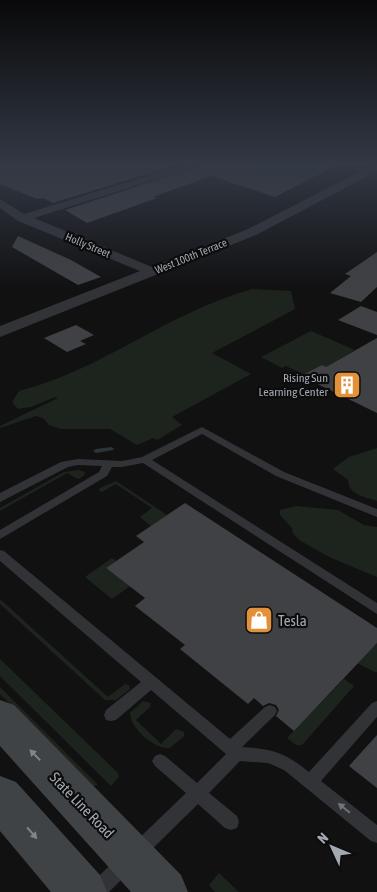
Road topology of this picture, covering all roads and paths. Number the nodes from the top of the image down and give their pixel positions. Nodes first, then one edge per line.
1 (2, 205) edge
2 (66, 205) edge
3 (305, 205) edge
4 (22, 218) junction
5 (151, 272) junction
6 (0, 332) edge
7 (145, 460) junction
8 (108, 464) junction
9 (0, 498) edge
10 (377, 513) edge
11 (0, 535) edge
12 (0, 554) edge
13 (377, 609) edge
14 (151, 682) junction
15 (377, 707) edge
16 (270, 711) dead end
17 (111, 715) dead end
18 (0, 718) edge
19 (234, 751) junction
20 (160, 761) dead end
21 (311, 781) junction
22 (197, 792) junction
23 (0, 796) edge
24 (231, 822) dead end
25 (377, 835) edge
26 (132, 857) junction
27 (83, 892) edge
28 (96, 892) edge
29 (164, 892) edge

1 - 4 street, Holly Street
2 - 4 street
3 - 5 street, West 100th Terrace
4 - 5 street, Holly Street
5 - 6 street, West 100th Terrace
7 - 8 lane
7 - 10 lane
7 - 13 lane
8 - 9 lane
8 - 11 lane
12 - 14 lane
14 - 17 lane
14 - 19 lane
15 - 21 lane
16 - 19 lane
26 -> 18 main road, State Line Road
19 - 21 lane
19 - 22 lane
20 - 22 lane
25 -> 21 lane
22 - 24 lane
22 - 26 lane
23 -> 27 main road
26 - 28 lane
26 - 29 main road, State Line Road

